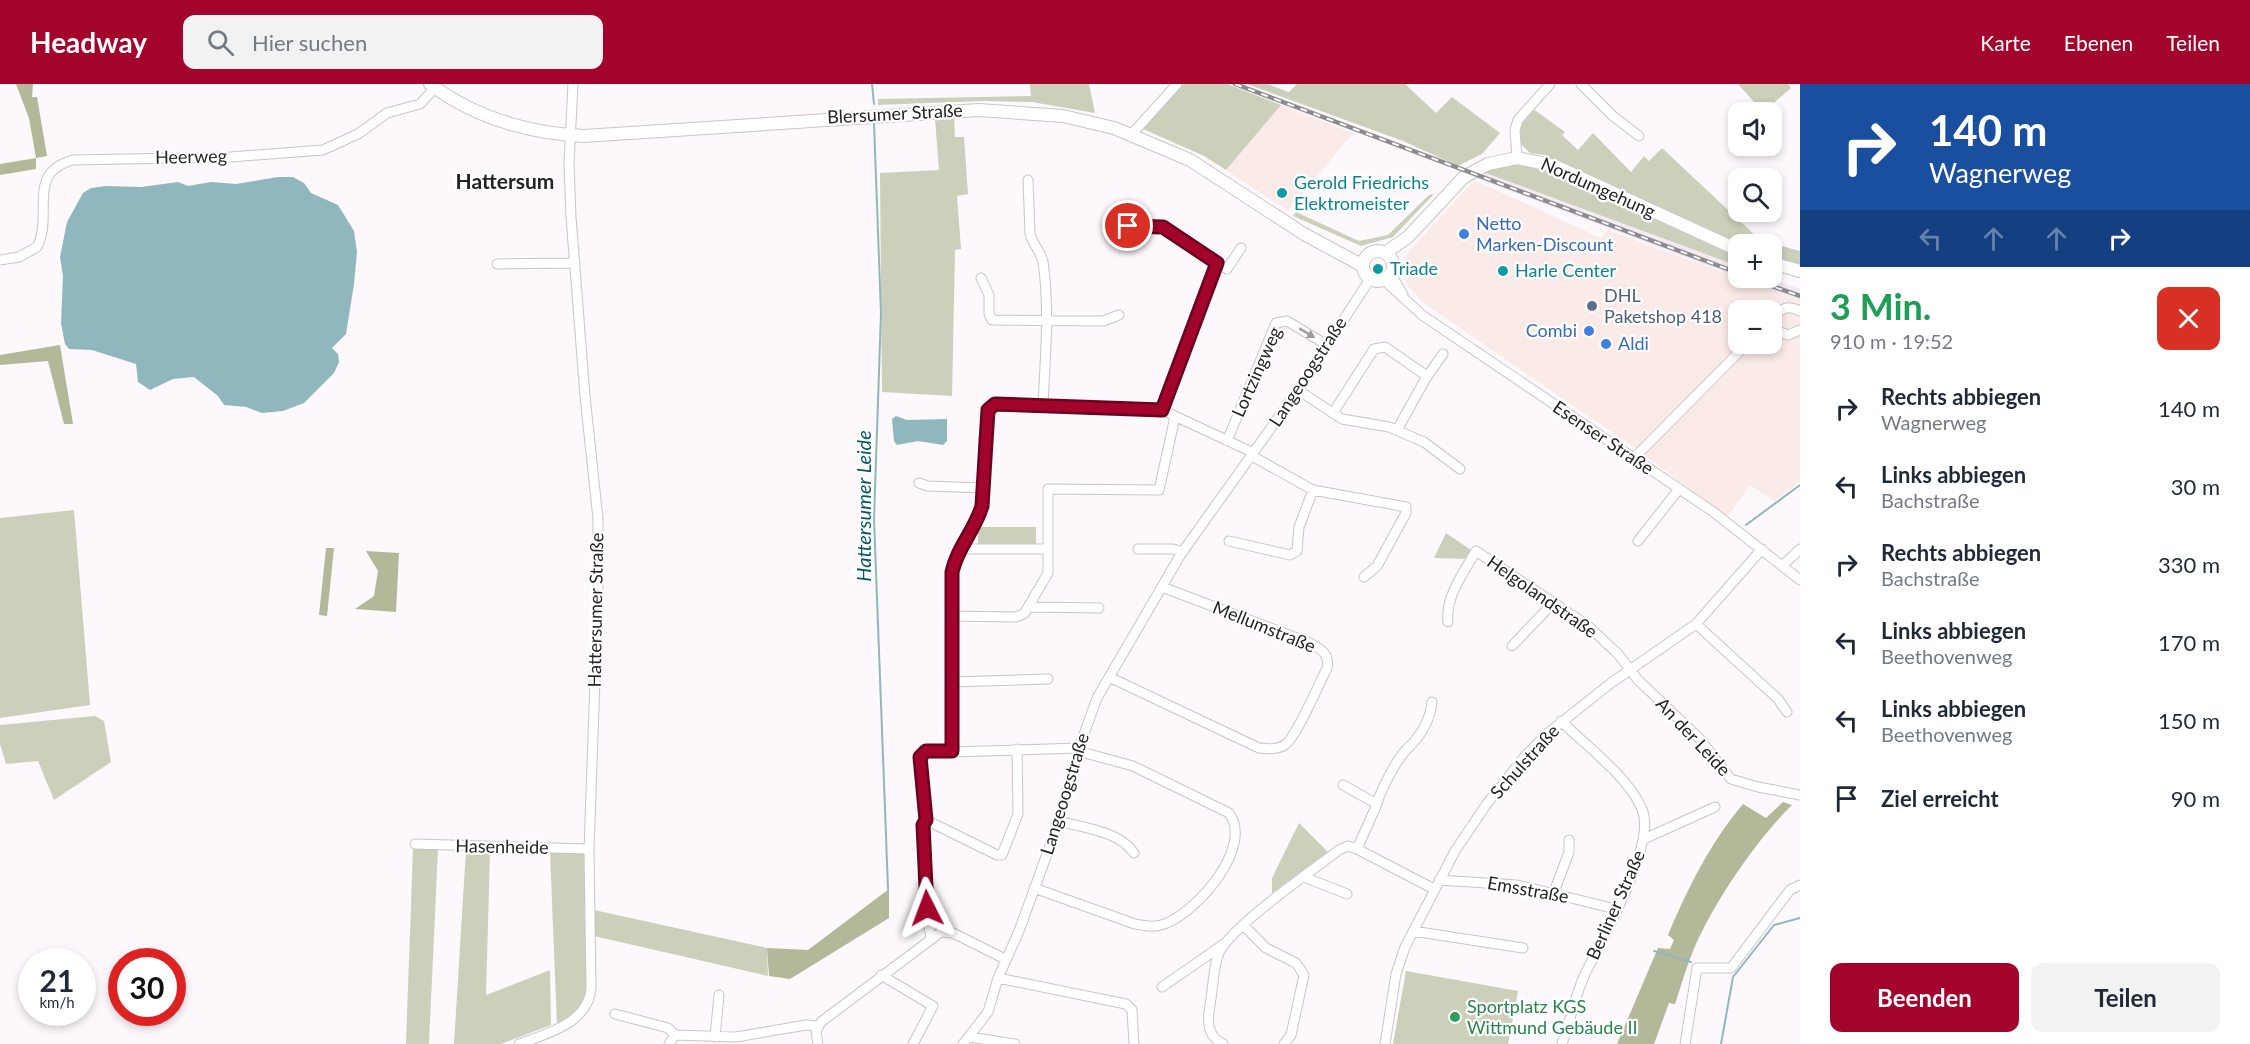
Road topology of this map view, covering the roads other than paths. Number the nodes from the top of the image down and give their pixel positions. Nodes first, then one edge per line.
1 (573, 84) edge
2 (1178, 84) edge
3 (1550, 84) edge
4 (1581, 84) edge
5 (432, 86) edge
6 (1132, 134) junction
7 (571, 136) junction
8 (1639, 136) dead end
9 (1517, 158) junction
10 (1028, 180) dead end
11 (1111, 234) dead end
12 (1728, 245) edge
13 (1241, 248) dead end
14 (1389, 256) junction
15 (0, 260) edge
16 (1365, 261) junction
17 (575, 263) junction
18 (1217, 263) junction
19 (497, 264) dead end
20 (1782, 266) edge
21 (1800, 271) edge
22 (1388, 277) junction
23 (981, 278) dead end
24 (1370, 279) junction
25 (1782, 309) edge
26 (1800, 311) edge
27 (1119, 315) dead end
28 (1046, 323) junction
29 (1800, 330) edge
30 (1782, 333) edge
31 (1327, 345) junction
32 (1443, 354) dead end
33 (1737, 354) edge
34 (1426, 378) junction
35 (1298, 390) junction
36 (1043, 406) junction
37 (1162, 410) junction
38 (1333, 413) junction
39 (1175, 417) junction
40 (1397, 430) junction
41 (1227, 441) junction
42 (1253, 455) junction
43 (1634, 458) junction
44 (1460, 469) dead end
45 (919, 483) dead end
46 (983, 488) junction
47 (1679, 489) junction
48 (1313, 490) junction
49 (1229, 541) dead end
50 (1638, 541) dead end
51 (960, 549) junction
52 (1047, 549) junction
53 (1138, 549) dead end
54 (1762, 549) junction
55 (1800, 549) edge
56 (1183, 552) junction
57 (1783, 564) junction
58 (1364, 577) dead end
59 (1800, 580) edge
60 (1162, 587) junction
61 (1554, 602) junction
62 (1030, 607) junction
63 (1099, 608) dead end
64 (952, 616) junction
65 (1448, 622) dead end
66 (1696, 624) junction
67 (1512, 646) dead end
68 (1631, 670) junction
69 (1109, 677) junction
70 (1048, 679) dead end
71 (951, 682) junction
72 (1432, 702) dead end
73 (1787, 712) dead end
74 (1561, 722) junction
75 (1017, 749) junction
76 (1078, 750) junction
77 (952, 751) junction
78 (1343, 785) dead end
79 (1800, 795) edge
80 (1377, 804) junction
81 (1715, 807) dead end
82 (926, 820) junction
83 (1059, 821) junction
84 (1644, 839) junction
85 (1569, 840) dead end
86 (415, 844) dead end
87 (589, 849) junction
88 (1357, 849) junction
89 (1134, 853) dead end
90 (1304, 877) junction
91 (1437, 884) junction
92 (1800, 885) edge
93 (1034, 888) junction
94 (1554, 892) junction
95 (1347, 894) dead end
96 (1616, 909) junction
97 (1244, 926) junction
98 (1413, 931) junction
99 (931, 938) junction
100 (1225, 944) junction
101 (1523, 948) dead end
102 (1005, 959) junction
103 (881, 975) junction
104 (998, 978) junction
105 (1162, 987) dead end
106 (719, 995) dead end
107 (615, 1014) dead end
108 (817, 1026) junction
109 (672, 1032) junction
110 (710, 1039) edge
111 (966, 1040) edge
112 (519, 1044) edge
113 (669, 1044) edge
114 (818, 1044) edge
115 (912, 1044) edge
116 (1015, 1044) edge
117 (1134, 1044) edge
118 (1223, 1044) edge
119 (1284, 1044) edge
120 (1385, 1044) edge
121 (1562, 1044) edge
122 (1685, 1044) edge

1 - 7 street, Hattersumer Straße
2 - 6 street
3 - 9 street
4 - 8 street
5 - 7 main road, Blersumer Straße
5 - 15 street, Heerweg
6 - 7 main road, Blersumer Straße
6 - 16 main road, Blersumer Straße
7 - 17 street, Hattersumer Straße
9 - 12 main road, Nordumgehung
9 - 14 main road, Nordumgehung
10 - 28 street
11 - 18 street
13 - 18 street
14 - 16 main road
14 - 22 main road
16 - 24 main road
17 - 19 street
17 - 87 street, Hattersumer Straße
18 - 37 street
20 - 21 main road
22 - 24 main road
22 - 43 street, Esenser Straße
23 - 28 street
24 - 31 street, Langeoogstraße
25 - 26 street
27 - 28 street
28 - 36 street
29 - 30 street
31 - 35 street, Langeoogstraße
41 -> 31 street, Lortzingweg
32 - 34 street
33 - 43 street
34 - 38 street
34 - 40 street
35 - 38 street
35 - 42 street, Langeoogstraße
36 - 37 street
36 - 46 street
37 - 39 street
38 - 40 street
39 - 41 street
39 - 52 street
40 - 44 street
41 - 42 street
42 - 48 street
42 - 56 street, Langeoogstraße
43 - 47 street, Esenser Straße
45 - 46 street
46 - 51 street
47 - 50 street
47 - 54 street, Esenser Straße
48 - 49 street
48 - 58 street
51 - 52 street
51 - 64 street
52 - 62 street
53 - 56 street
54 - 57 street, Esenser Straße
54 - 66 street, Schulstraße
55 - 57 street
56 - 60 street, Langeoogstraße
57 - 59 street, Esenser Straße
60 - 69 street, Langeoogstraße
60 - 69 street, Mellumstraße
61 - 65 street, Helgolandstraße
61 - 67 street
61 - 68 street, Helgolandstraße
62 - 63 street
62 - 64 street
64 - 71 street
66 - 68 street, Schulstraße
66 - 73 street
68 - 74 street, Schulstraße
68 - 79 street, An der Leide
69 - 76 street, Langeoogstraße
70 - 71 street
71 - 77 street
72 - 80 street
74 - 84 street, Berliner Straße
74 - 91 street, Schulstraße
75 - 76 street
75 - 77 street
75 - 82 street
76 - 83 street, Langeoogstraße
76 - 93 street
77 - 82 street
78 - 80 street
80 - 88 street
81 - 84 street
82 - 99 street
83 - 89 street
83 - 93 street, Langeoogstraße
84 - 96 street, Berliner Straße
85 - 94 street
86 - 87 street, Hasenheide
87 - 112 street, Hattersumer Straße
88 - 90 street
88 - 91 street
90 - 95 street
90 - 97 street
91 - 94 street, Emsstraße
91 - 98 street, Schulstraße
92 - 122 street
93 - 102 street, Langeoogstraße
94 - 96 street, Emsstraße
96 - 121 street, Berliner Straße
97 - 100 street
97 - 119 street
98 - 101 street
98 - 120 street, Schulstraße
99 - 102 street
99 - 103 street
100 - 105 street
100 - 118 street
102 - 104 street, Langeoogstraße
103 - 108 street
103 - 115 street
104 - 111 street, Langeoogstraße
104 - 117 street
106 - 110 street
107 - 109 street
108 - 110 street
108 - 114 street
109 - 110 street
109 - 113 street
111 - 116 street

